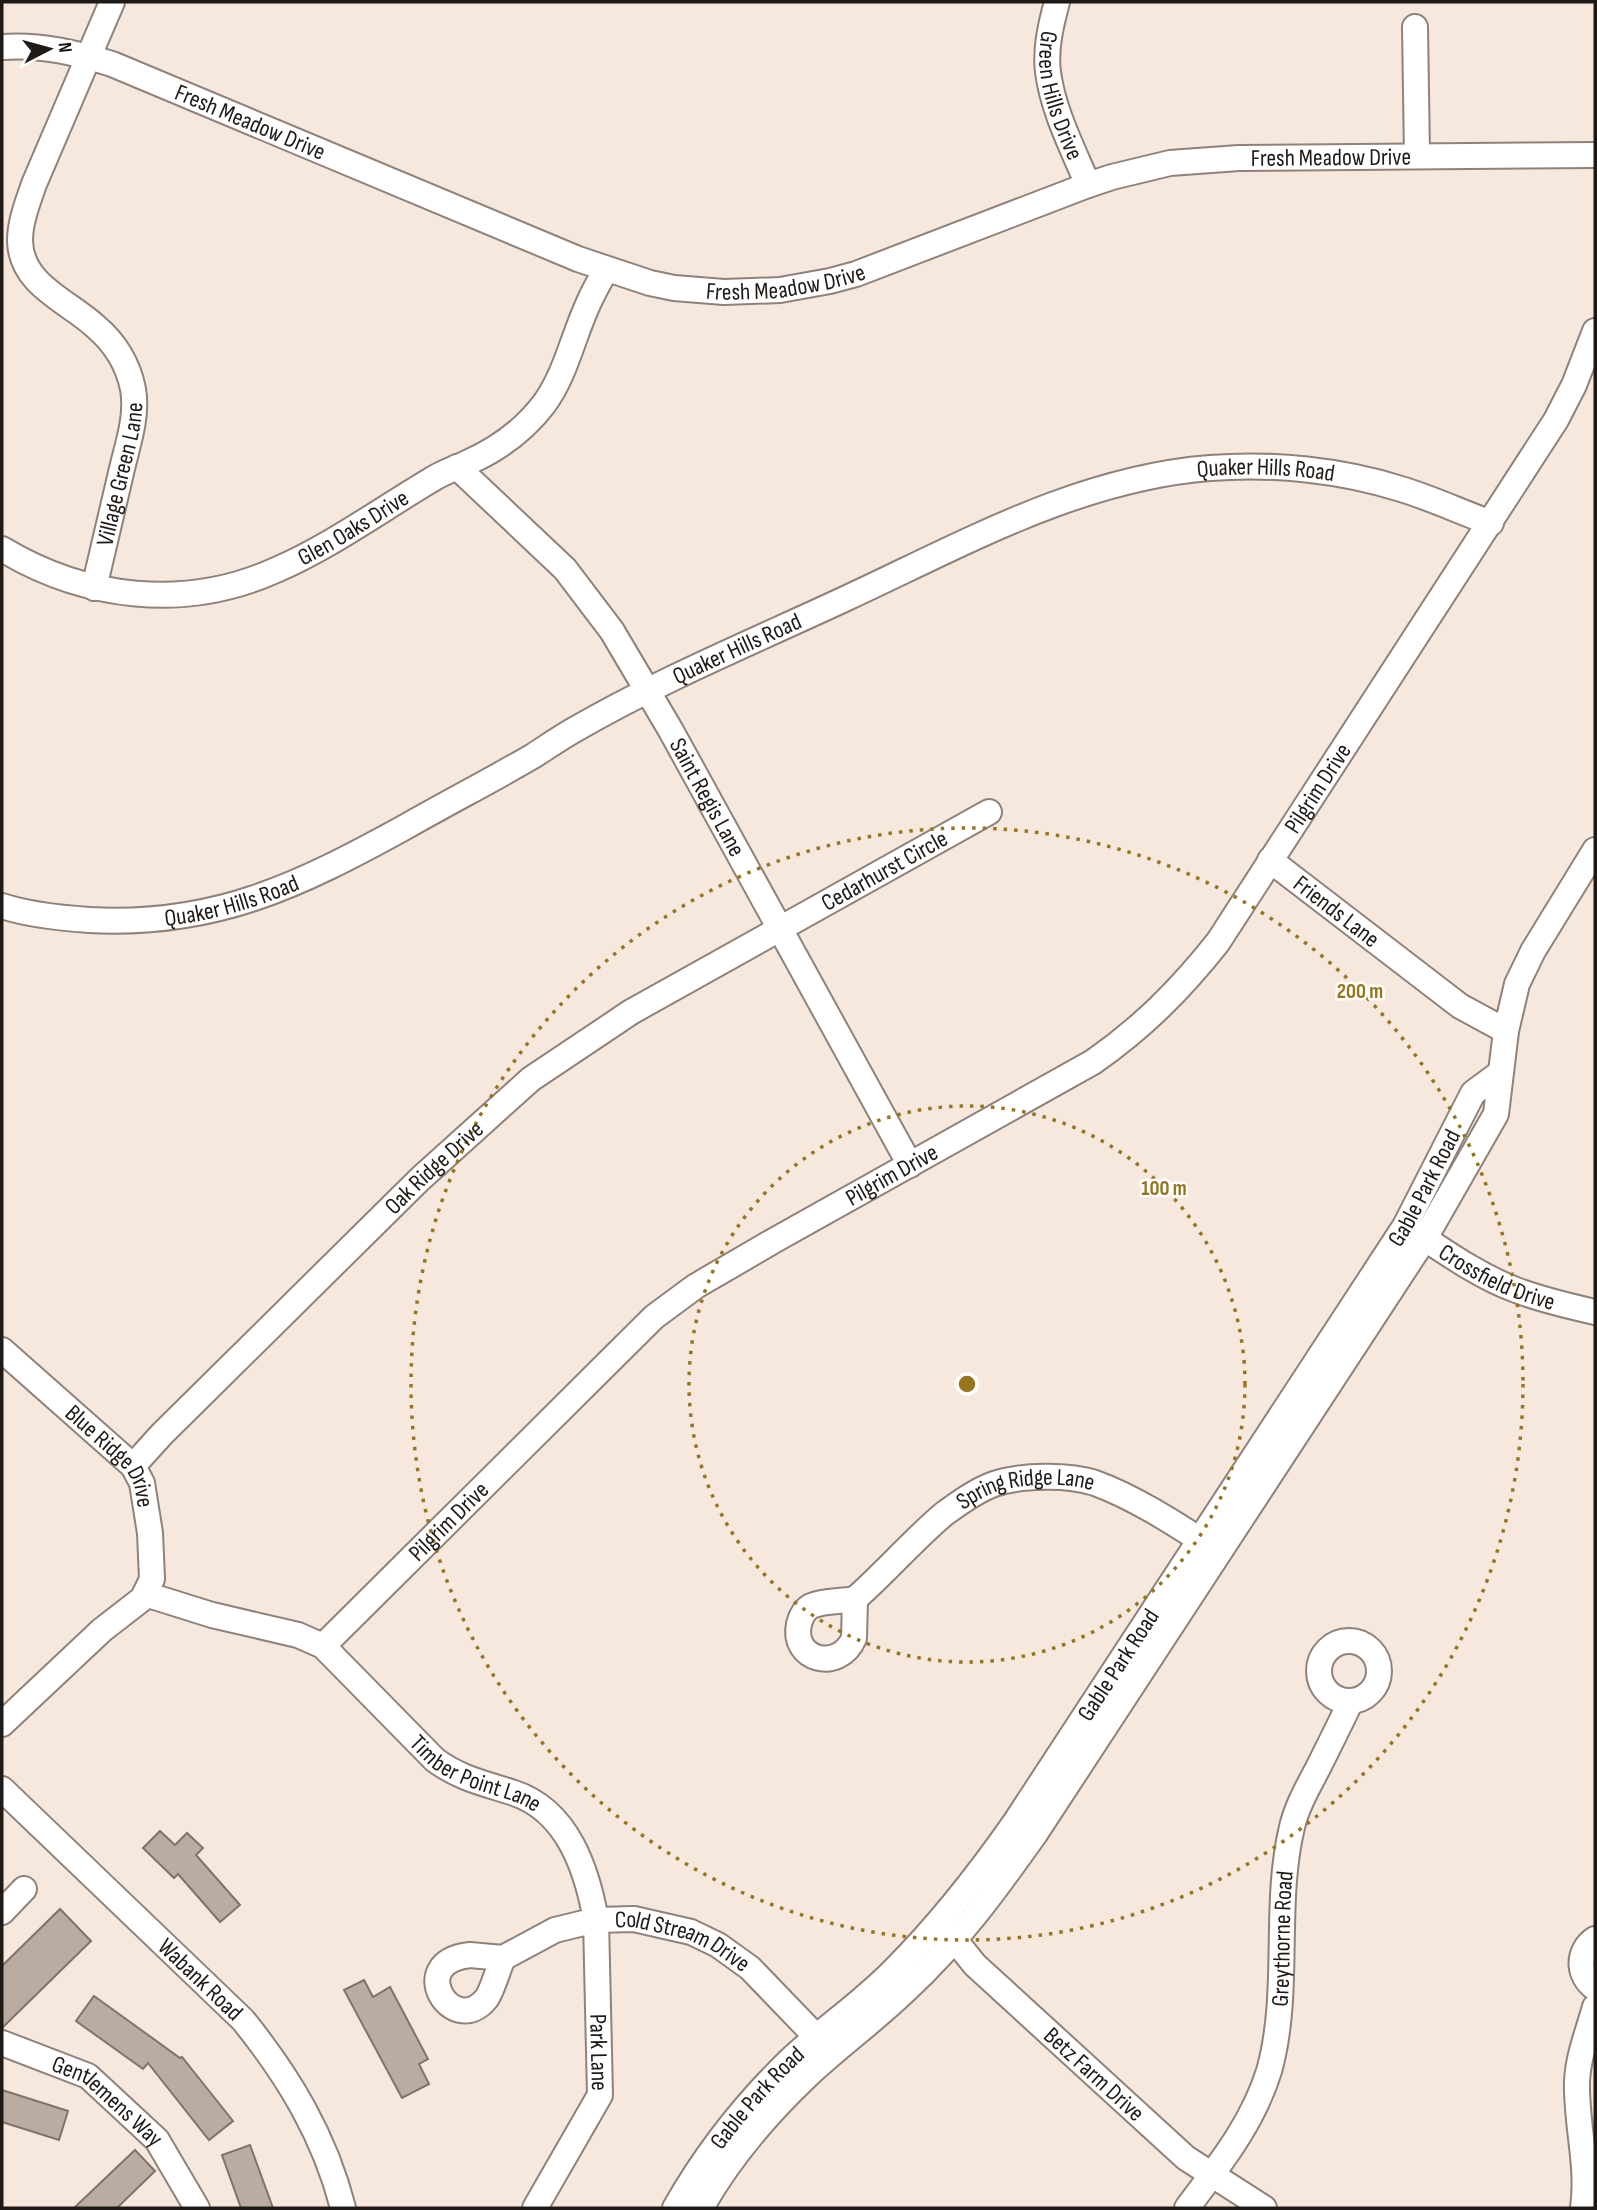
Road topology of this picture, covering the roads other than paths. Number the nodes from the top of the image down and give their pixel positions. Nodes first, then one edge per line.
1 (112, 2) edge
2 (1057, 2) edge
3 (1415, 27) dead end
4 (2, 47) edge
5 (88, 56) junction
6 (1417, 155) junction
7 (1595, 155) edge
8 (1088, 185) junction
9 (606, 270) junction
10 (1595, 331) edge
11 (457, 467) junction
12 (1491, 523) junction
13 (2, 549) edge
14 (94, 588) junction
15 (647, 690) junction
16 (989, 812) dead end
17 (1595, 850) edge
18 (1270, 860) junction
19 (2, 906) edge
20 (780, 928) junction
21 (1506, 1031) junction
22 (910, 1165) junction
23 (1415, 1232) junction
24 (1595, 1312) edge
25 (2, 1349) edge
26 (133, 1466) junction
27 (1208, 1545) junction
28 (145, 1594) junction
29 (855, 1599) dead end
30 (324, 1646) junction
31 (1351, 1701) dead end
32 (2, 1724) edge
33 (2, 1789) edge
34 (24, 1889) dead end
35 (2, 1912) edge
36 (596, 1920) junction
37 (946, 1932) junction
38 (1595, 1939) edge
39 (503, 1958) dead end
40 (1595, 1988) edge
41 (1595, 2007) edge
42 (2, 2043) edge
43 (825, 2045) junction
44 (1212, 2175) junction
45 (186, 2203) edge
46 (343, 2208) edge
47 (536, 2208) edge
48 (675, 2208) edge
49 (701, 2208) edge
50 (1188, 2208) edge
51 (1264, 2208) edge
52 (1583, 2208) edge

1 - 5 street, Village Green Lane
2 - 8 street, Green Hills Drive
3 - 6 street
4 - 5 street, Fresh Meadow Drive
5 - 9 street, Fresh Meadow Drive
5 - 14 street, Village Green Lane
6 - 7 street, Fresh Meadow Drive
6 - 8 street, Fresh Meadow Drive
8 - 9 street, Fresh Meadow Drive
9 - 11 street, Glen Oaks Drive
10 - 12 street, Pilgrim Drive
11 - 14 street, Glen Oaks Drive
11 - 15 street, Saint Regis Lane
12 - 15 street, Quaker Hills Road
12 - 18 street, Pilgrim Drive
13 - 14 street, Glen Oaks Drive
15 - 19 street, Quaker Hills Road
15 - 20 street, Saint Regis Lane
16 - 20 street, Cedarhurst Circle
17 - 21 street, Gable Park Road
18 - 21 street, Friends Lane
18 - 22 street, Pilgrim Drive
20 - 22 street, Saint Regis Lane
20 - 26 street, Oak Ridge Drive
21 - 23 street, Gable Park Road
22 - 30 street, Pilgrim Drive
23 - 24 street, Crossfield Drive
23 - 27 street, Gable Park Road
25 - 26 street, Blue Ridge Drive
26 - 28 street, Blue Ridge Drive
27 - 29 street, Spring Ridge Lane
27 - 37 street, Gable Park Road
28 - 30 street
28 - 32 street
30 - 36 street, Timber Point Lane
31 - 44 street, Greythorne Road
33 - 46 street, Wabank Road
34 - 35 street
36 - 39 street, Cold Stream Drive
36 - 43 street, Cold Stream Drive
36 - 47 street, Park Lane
37 - 43 street, Gable Park Road
37 - 44 street, Betz Farm Drive
38 - 40 street
41 - 52 street
42 - 45 street, Gentlemens Way
43 - 48 street, Gable Park Road
43 - 49 street, Gable Park Road
44 - 50 street, Greythorne Road
44 - 51 street, Betz Farm Drive

